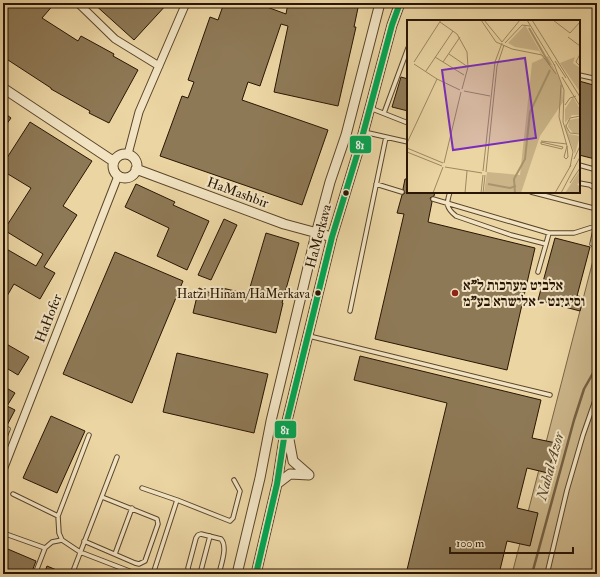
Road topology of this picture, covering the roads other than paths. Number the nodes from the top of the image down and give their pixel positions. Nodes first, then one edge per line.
1 (78, 3) edge
2 (380, 3) edge
3 (400, 3) edge
4 (185, 4) edge
5 (407, 51) edge
6 (159, 66) junction
7 (580, 75) edge
8 (597, 79) edge
9 (3, 88) edge
10 (369, 108) junction
11 (384, 113) junction
12 (407, 123) edge
13 (363, 132) junction
14 (386, 137) junction
15 (407, 142) edge
16 (128, 154) junction
17 (113, 161) junction
18 (580, 165) edge
19 (136, 169) junction
20 (597, 170) edge
21 (118, 176) junction
22 (580, 183) edge
23 (376, 184) junction
24 (597, 190) edge
25 (402, 192) dead end
26 (450, 193) edge
27 (535, 193) edge
28 (433, 200) dead end
29 (447, 203) junction
30 (597, 209) edge
31 (597, 221) edge
32 (596, 226) junction
33 (549, 233) junction
34 (316, 234) junction
35 (332, 237) junction
36 (546, 244) junction
37 (592, 244) dead end
38 (538, 272) dead end
39 (350, 311) dead end
40 (308, 336) junction
41 (550, 395) dead end
42 (597, 395) edge
43 (286, 425) junction
44 (8, 429) dead end
45 (89, 435) dead end
46 (3, 442) edge
47 (118, 457) dead end
48 (3, 470) edge
49 (234, 480) dead end
50 (277, 484) junction
51 (142, 488) dead end
52 (13, 494) dead end
53 (102, 497) junction
54 (177, 500) junction
55 (132, 508) junction
56 (58, 516) junction
57 (3, 534) edge
58 (210, 536) junction
59 (62, 540) junction
60 (84, 541) junction
61 (45, 548) junction
62 (80, 552) junction
63 (115, 554) junction
64 (35, 574) edge
65 (72, 574) edge
66 (137, 574) edge
67 (153, 574) edge
68 (192, 574) edge
69 (200, 574) edge
70 (219, 574) edge
71 (236, 574) edge
72 (256, 574) edge
73 (547, 574) edge

1 - 6 street
2 - 34 street, HaMerkava
3 - 10 street, HaMerkava
4 - 6 street
5 - 11 lane
6 - 16 street
7 - 8 lane
9 - 17 street
10 - 11 lane
10 - 13 street, HaMerkava
11 - 12 lane
13 - 14 lane
13 - 35 street, HaMerkava
14 - 15 lane
14 - 23 lane
16 - 17 street
16 - 19 street
17 - 21 street
18 - 20 lane
19 - 21 street
19 - 34 street, HaMashbir
21 - 48 street, HaHofer
22 - 24 lane
23 - 25 lane
23 - 39 lane
26 - 29 lane
27 - 30 lane
28 - 29 lane
29 - 33 lane
29 - 36 lane
31 - 32 lane
32 - 33 lane
32 - 37 lane
33 - 36 lane
34 - 35 street, HaMashbir
34 - 71 street, HaMerkava
35 - 40 street, HaMerkava
36 - 38 lane
40 - 41 lane
40 - 43 street, HaMerkava
42 - 73 lane
43 - 50 street, HaMerkava
43 - 50 street
44 - 46 lane
45 - 56 lane
47 - 53 lane
49 - 54 lane
50 - 72 street, HaMerkava
51 - 54 lane
52 - 56 lane
53 - 55 lane
53 - 60 lane
54 - 67 lane
55 - 63 lane
55 - 63 lane
56 - 59 lane
57 - 61 lane
58 - 68 lane
58 - 69 lane
58 - 70 lane
59 - 61 lane
59 - 62 lane
60 - 62 lane
60 - 63 lane
61 - 64 lane
62 - 65 lane
62 - 66 lane

